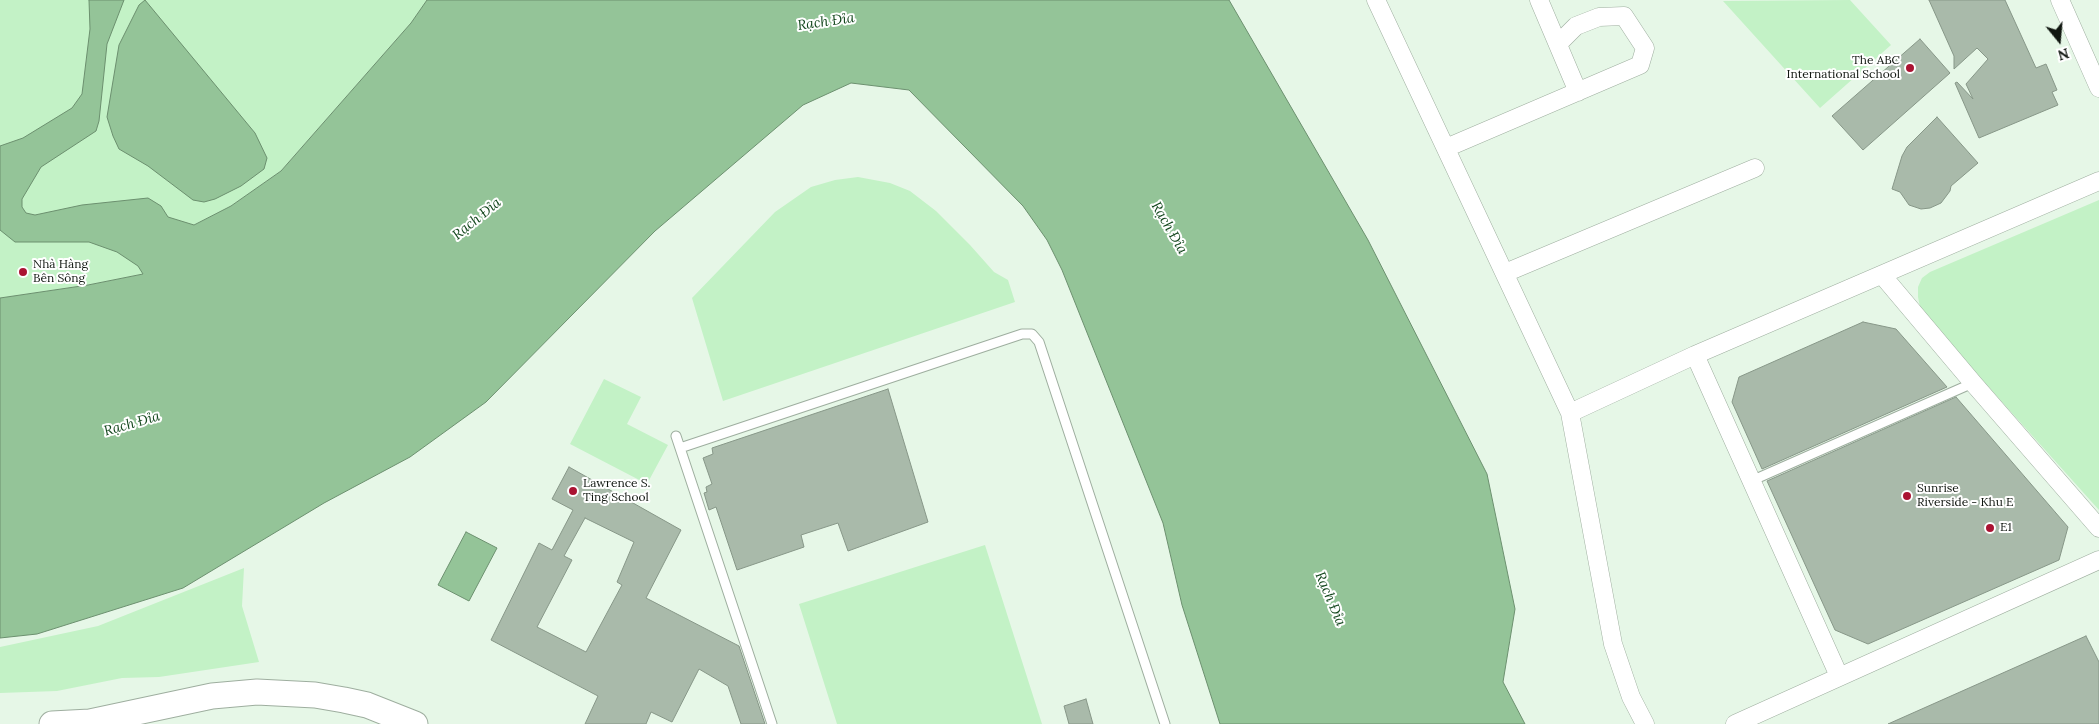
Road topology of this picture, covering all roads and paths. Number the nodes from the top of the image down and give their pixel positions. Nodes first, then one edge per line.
1 (1376, 0) edge
2 (1539, 0) edge
3 (2060, 0) edge
4 (1558, 44) junction
5 (2099, 88) edge
6 (1578, 92) junction
7 (1446, 148) junction
8 (1755, 168) dead end
9 (2099, 181) edge
10 (1506, 273) junction
11 (1882, 275) junction
12 (1695, 355) junction
13 (1973, 383) junction
14 (1570, 413) junction
15 (676, 436) dead end
16 (680, 448) junction
17 (1751, 481) junction
18 (2099, 528) edge
19 (2099, 560) edge
20 (1839, 676) junction
21 (89, 723) edge
22 (52, 724) edge
23 (415, 724) edge
24 (772, 724) edge
25 (1165, 724) edge
26 (1645, 724) edge
27 (1736, 724) edge

1 - 7 street
2 - 4 street
3 - 5 street
4 - 6 street
4 - 6 street
6 - 7 street
7 - 10 street
8 - 10 street
9 - 11 street
10 - 14 street
11 - 12 street
11 - 13 street
12 - 14 street
12 - 17 street
13 - 17 lane
13 - 18 street
14 - 26 street
15 - 16 lane
16 - 24 lane
16 - 25 lane
17 - 20 street
19 - 20 street
20 - 27 street
21 - 22 main road
21 - 23 main road

